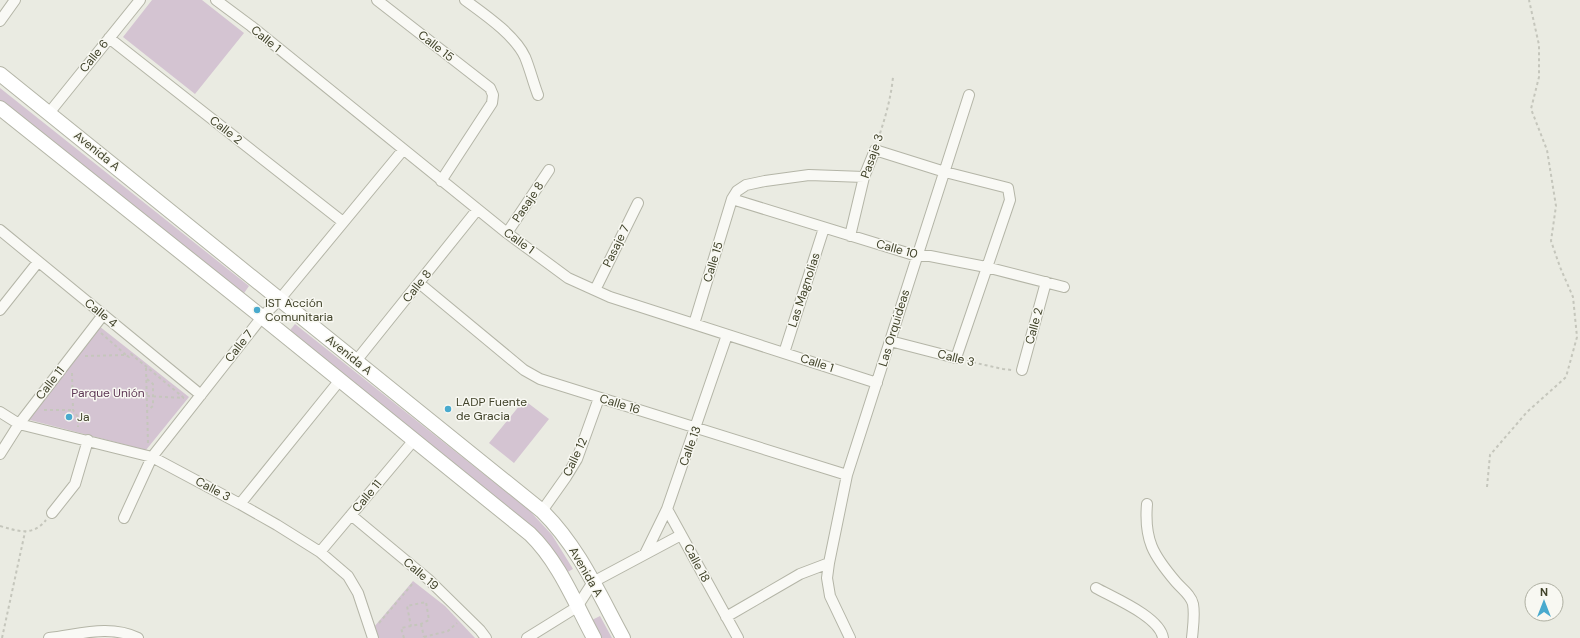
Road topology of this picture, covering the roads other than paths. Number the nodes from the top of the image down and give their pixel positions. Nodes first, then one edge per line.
1 (15, 0) edge
2 (140, 0) edge
3 (216, 0) edge
4 (377, 0) edge
5 (465, 0) edge
6 (0, 21) edge
7 (109, 38) junction
8 (0, 74) edge
9 (538, 95) dead end
10 (969, 95) dead end
11 (0, 108) edge
12 (49, 113) junction
13 (403, 150) junction
14 (549, 170) dead end
15 (945, 172) junction
16 (864, 177) junction
17 (441, 181) junction
18 (732, 199) junction
19 (638, 203) dead end
20 (477, 210) junction
21 (343, 222) junction
22 (824, 228) junction
23 (0, 230) edge
24 (507, 233) junction
25 (850, 236) junction
26 (917, 256) junction
27 (38, 262) junction
28 (986, 268) junction
29 (1046, 282) junction
30 (419, 283) junction
31 (1064, 287) dead end
32 (594, 290) junction
33 (280, 299) junction
34 (0, 310) edge
35 (103, 315) junction
36 (262, 317) junction
37 (694, 324) junction
38 (728, 335) junction
39 (890, 341) junction
40 (784, 353) junction
41 (356, 362) junction
42 (1022, 370) road end
43 (340, 380) junction
44 (877, 383) junction
45 (201, 395) junction
46 (598, 398) junction
47 (0, 412) edge
48 (19, 424) junction
49 (696, 428) junction
50 (88, 440) junction
51 (414, 440) junction
52 (0, 454) edge
53 (152, 457) junction
54 (847, 475) junction
55 (240, 504) junction
56 (1148, 504) dead end
57 (667, 509) junction
58 (542, 511) junction
59 (52, 513) road end
60 (351, 515) junction
61 (124, 518) dead end
62 (682, 535) junction
63 (320, 552) junction
64 (645, 554) junction
65 (829, 563) junction
66 (593, 582) junction
67 (1096, 588) dead end
68 (577, 607) junction
69 (726, 618) junction
70 (49, 638) edge
71 (138, 638) edge
72 (373, 638) edge
73 (486, 638) edge
74 (527, 638) edge
75 (594, 638) edge
76 (623, 638) edge
77 (738, 638) edge
78 (850, 638) edge
79 (1162, 638) edge
80 (1192, 638) edge

1 - 6 street
2 - 7 street, Calle 6
3 - 13 street, Calle 1
4 - 17 street, Calle 15
5 - 9 street
7 - 12 street, Calle 6
7 - 21 street, Calle 2
8 - 12 main road, Avenida A
10 - 15 street, Las Orquideas
11 - 36 main road, Avenida A
12 - 33 main road, Avenida A
13 - 17 street, Calle 1
13 - 21 street, Calle 7
14 - 24 street, Pasaje 8
15 - 16 street, Pasaje 3
15 - 26 street, Las Orquideas
15 - 28 street
16 - 18 street
16 - 25 street, Pasaje 3
17 - 20 street, Calle 1
18 - 22 street, Calle 10
18 - 37 street, Calle 15
19 - 32 street, Pasaje 7
20 - 24 street, Calle 1
20 - 30 street, Calle 8
21 - 33 street, Calle 7
22 - 25 street, Calle 10
22 - 40 street, Las Magnolias
23 - 27 street, Calle 4
24 - 32 street, Calle 1
25 - 26 street, Calle 10
26 - 28 street, Calle 10
26 - 39 street, Las Orquideas
27 - 34 street
27 - 35 street, Calle 4
28 - 29 street, Calle 10
28 - 39 street, Calle 3
29 - 31 street, Calle 10
29 - 42 street, Calle 2
30 - 41 street, Calle 8
30 - 46 street, Calle 16
32 - 37 street, Calle 1
33 - 36 street, Calle 7
33 - 41 main road, Avenida A
35 - 45 street, Calle 4
35 - 48 street, Calle 11
36 - 43 main road, Avenida A
36 - 45 street, Calle 7
37 - 38 street, Calle 1
38 - 40 street, Calle 1
38 - 49 street, Calle 13
39 - 44 street, Las Orquideas
40 - 44 street, Calle 1
41 - 58 main road, Avenida A
43 - 51 main road, Avenida A
43 - 55 street
44 - 54 street, Las Orquideas
45 - 53 street, Calle 7
46 - 49 street, Calle 16
46 - 58 street, Calle 12
47 - 48 street, Calle 3
48 - 50 street, Calle 3
48 - 52 street, Calle 11
49 - 54 street, Calle 16
49 - 57 street, Calle 13
50 - 53 street, Calle 3
50 - 59 street
51 - 60 street, Calle 11
51 - 68 main road, Avenida A
53 - 55 street, Calle 3
53 - 61 street, Calle 7
54 - 65 street, Las Orquideas
55 - 63 street, Calle 3
56 - 80 street
57 - 62 street, Calle 18
57 - 64 street, Calle 13
58 - 66 main road, Avenida A
60 - 63 street, Calle 11
60 - 73 street, Calle 19
62 - 64 street
62 - 69 street, Calle 18
63 - 72 street, Calle 3
64 - 66 street
65 - 69 street
65 - 78 street
66 - 68 street
66 - 76 main road, Avenida A
67 - 79 street
68 - 74 street
68 - 75 main road, Avenida A
69 - 77 street, Calle 18
70 - 71 street

